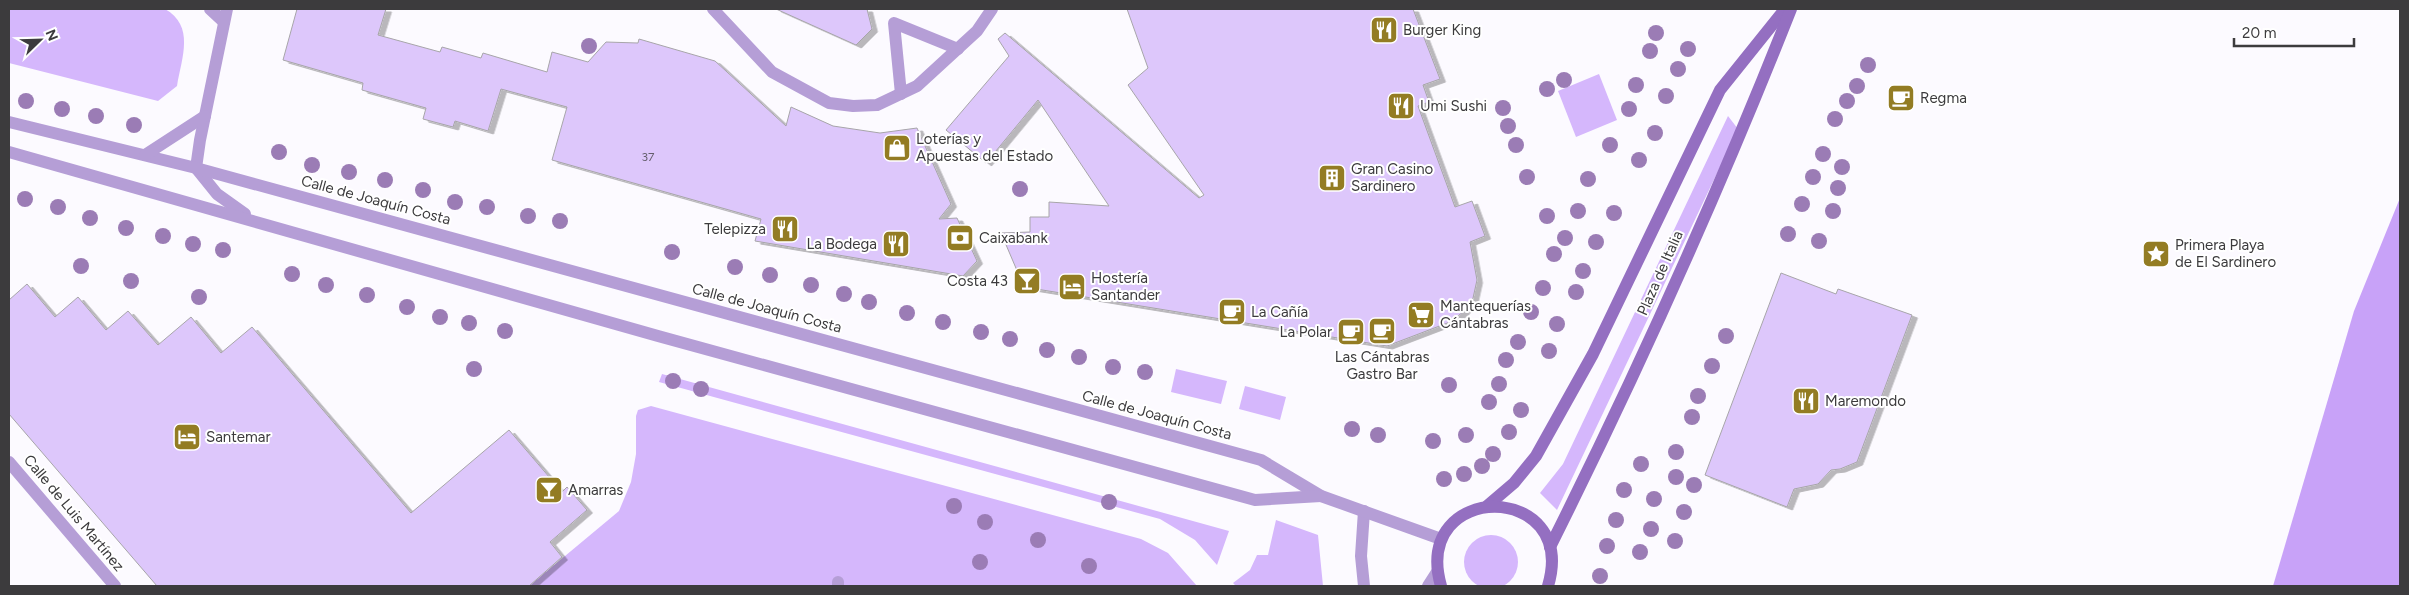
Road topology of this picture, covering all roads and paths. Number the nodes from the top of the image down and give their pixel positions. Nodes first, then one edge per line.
1 (210, 9) edge
2 (227, 9) edge
3 (713, 9) edge
4 (992, 9) edge
5 (1785, 9) edge
6 (1791, 9) edge
7 (224, 22) junction
8 (958, 49) junction
9 (901, 94) junction
10 (205, 116) junction
11 (9, 122) edge
12 (9, 152) edge
13 (146, 155) junction
14 (196, 168) junction
15 (253, 220) junction
16 (12, 471) edge
17 (1321, 496) junction
18 (1487, 506) junction
19 (1364, 511) junction
20 (1442, 539) junction
21 (1550, 547) junction
22 (1437, 572) junction
23 (115, 586) edge
24 (1364, 586) edge
25 (1428, 586) edge
26 (1441, 586) edge
27 (1548, 586) edge

1 - 7 street
2 - 7 street
3 - 9 street
4 - 8 street
5 - 18 main road, Plaza de Italia
6 - 21 main road, Plaza de Italia
7 - 10 street
8 - 9 street
8 - 9 street
10 - 13 street
10 - 14 street
11 - 13 street, Calle de Joaquín Costa
12 - 15 street, Calle de Joaquín Costa
13 - 14 street, Calle de Joaquín Costa
14 - 15 street, Calle de Joaquín Costa
14 - 17 street, Calle de Joaquín Costa
15 - 17 street, Calle de Joaquín Costa
16 - 23 street, Calle de Luis Martínez
17 - 19 street, Calle de Joaquín Costa
18 - 20 main road, Plaza de Italia
18 - 21 main road, Plaza de Italia
19 - 20 street, Calle de Joaquín Costa
19 - 24 street
20 - 22 main road, Plaza de Italia
21 - 27 main road, Plaza de Italia
22 - 25 street
22 - 26 main road, Plaza de Italia

